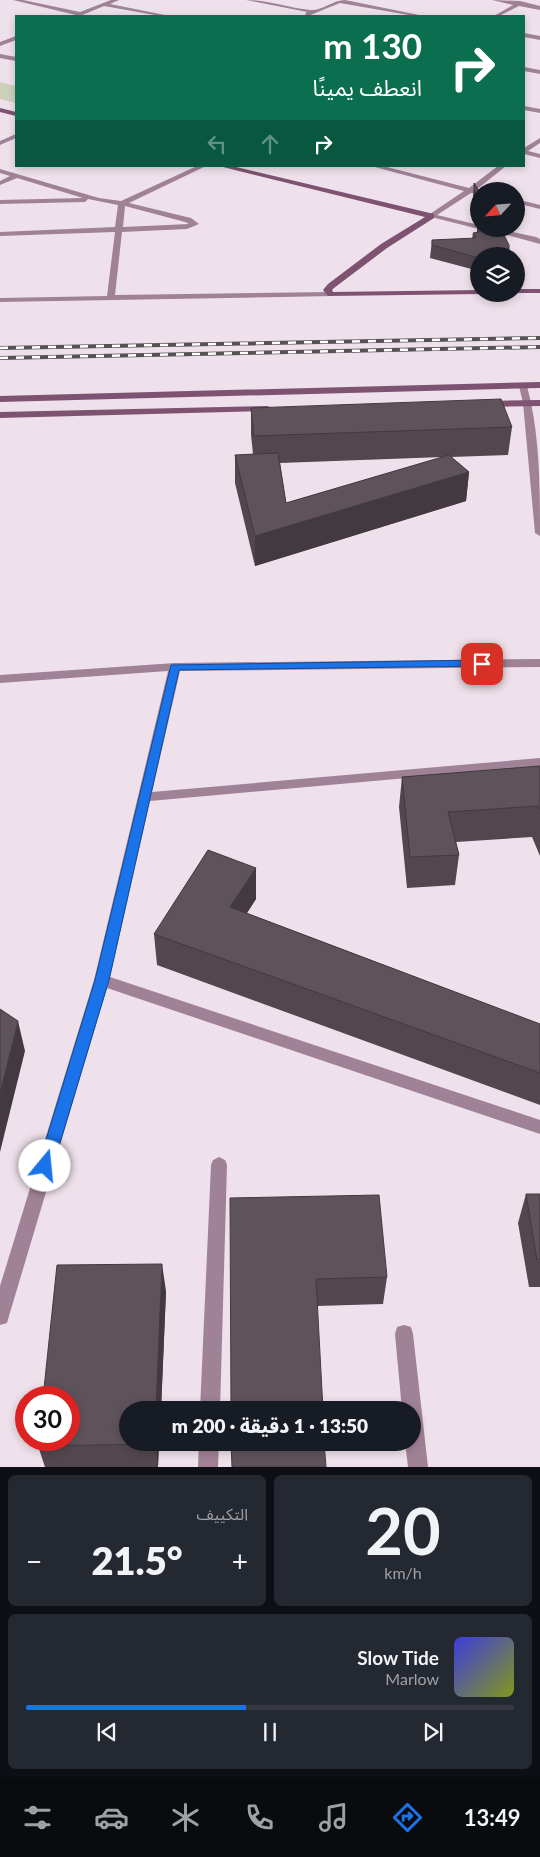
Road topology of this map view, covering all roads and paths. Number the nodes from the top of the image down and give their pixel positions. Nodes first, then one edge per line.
1 (16, 0) edge
2 (116, 0) edge
3 (249, 0) edge
4 (359, 0) edge
5 (495, 0) edge
6 (527, 0) edge
7 (341, 1) edge
8 (104, 4) junction
9 (351, 4) junction
10 (519, 4) junction
11 (540, 8) edge
12 (335, 10) dead end
13 (314, 12) junction
14 (80, 14) junction
15 (77, 15) edge
16 (162, 15) edge
17 (306, 15) edge
18 (415, 15) edge
19 (498, 15) edge
20 (0, 35) edge
21 (525, 35) edge
22 (15, 38) edge
23 (540, 38) edge
24 (0, 44) edge
25 (0, 56) edge
26 (15, 60) edge
27 (525, 69) edge
28 (540, 72) edge
29 (525, 108) edge
30 (0, 110) edge
31 (540, 112) edge
32 (15, 114) edge
33 (15, 136) edge
34 (540, 140) edge
35 (0, 143) edge
36 (525, 150) edge
37 (525, 151) edge
38 (540, 156) edge
39 (201, 167) edge
40 (226, 167) edge
41 (378, 167) edge
42 (502, 167) edge
43 (0, 171) edge
44 (17, 176) junction
45 (485, 182) edge
46 (0, 183) edge
47 (470, 190) edge
48 (470, 194) edge
49 (98, 200) junction
50 (0, 202) edge
51 (122, 203) junction
52 (525, 204) edge
53 (540, 207) edge
54 (431, 216) junction
55 (470, 224) edge
56 (119, 230) junction
57 (0, 234) edge
58 (525, 237) edge
59 (540, 242) edge
60 (525, 291) edge
61 (540, 291) edge
62 (470, 292) edge
63 (331, 294) junction
64 (111, 297) junction
65 (0, 300) edge
66 (540, 385) edge
67 (523, 386) junction
68 (0, 399) edge
69 (540, 402) edge
70 (528, 403) junction
71 (478, 404) edge
72 (279, 409) edge
73 (0, 415) edge
74 (540, 533) edge
75 (540, 663) edge
76 (175, 667) junction
77 (0, 679) edge
78 (540, 762) edge
79 (146, 797) junction
80 (102, 980) junction
81 (540, 1127) edge
82 (218, 1166) dead end
83 (0, 1316) edge
84 (404, 1334) dead end
85 (210, 1401) edge
86 (411, 1401) edge
87 (209, 1451) edge
88 (416, 1451) edge
89 (208, 1467) edge
90 (418, 1467) edge

1 - 14 street
2 - 8 street
3 - 13 street
4 - 9 street
5 - 10 street
6 - 10 street
7 - 9 street
7 - 13 street
8 - 14 street
8 - 16 street
9 - 12 street
9 - 18 street
10 - 11 street
10 - 19 street
13 - 17 street
14 - 15 street
20 - 22 street
21 - 23 street
22 - 24 street
25 - 26 street
27 - 28 street
29 - 31 street
30 - 32 street
33 - 35 street
34 - 36 street
37 - 38 street
39 - 51 street
40 - 54 street
41 - 47 street
42 - 45 street
43 - 44 street
44 - 46 street
44 - 49 street
48 - 54 street
49 - 50 street
49 - 51 street
51 - 56 street
51 - 56 street
52 - 53 street
54 - 55 street
54 - 63 street
56 - 57 street
56 - 64 street
58 - 59 street
60 - 61 street
62 - 63 street
63 - 64 street
64 - 65 street
66 - 67 street
67 - 68 street
67 - 70 street
69 - 70 street
70 - 71 street
70 - 74 street
72 - 73 street
75 - 76 street
76 - 77 street
76 - 79 street
78 - 79 street
79 - 80 street
80 - 81 street
80 - 83 street
82 - 85 street
84 - 86 street
87 - 89 street
88 - 90 street

